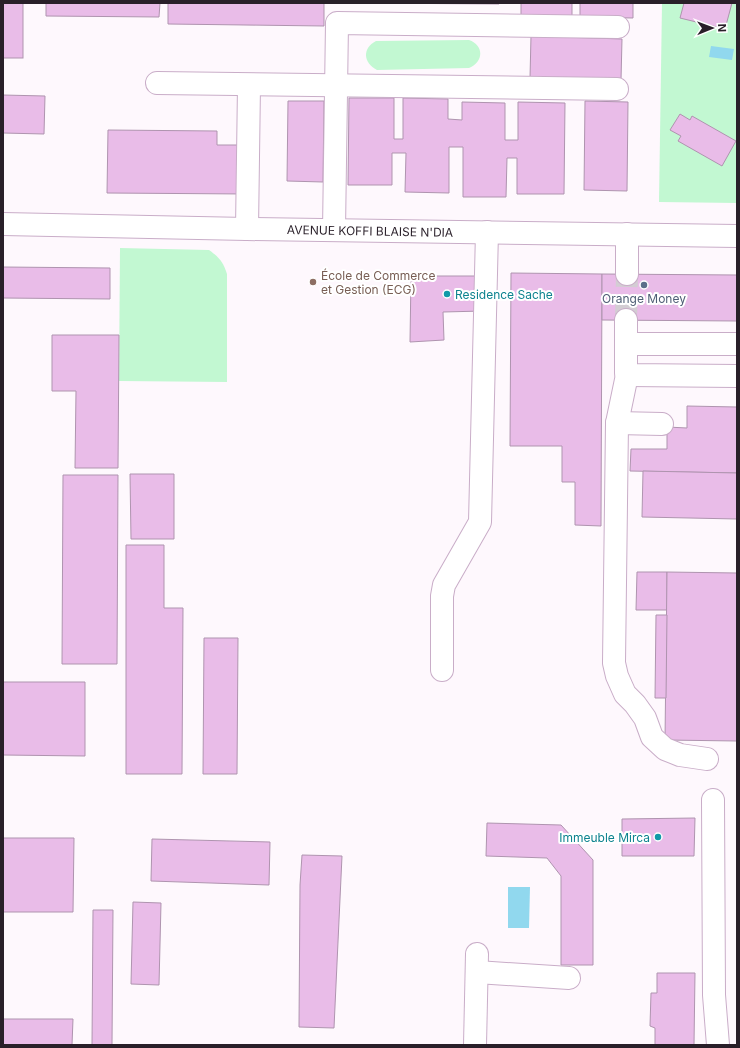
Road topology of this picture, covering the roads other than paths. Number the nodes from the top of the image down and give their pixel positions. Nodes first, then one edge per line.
1 (618, 27) dead end
2 (157, 83) dead end
3 (249, 84) junction
4 (336, 86) junction
5 (617, 90) dead end
6 (3, 224) edge
7 (247, 229) junction
8 (334, 230) junction
9 (487, 232) junction
10 (627, 234) junction
11 (737, 236) edge
12 (627, 274) tunnel mouth
13 (626, 320) tunnel mouth
14 (626, 344) junction
15 (737, 344) edge
16 (627, 375) junction
17 (737, 376) edge
18 (617, 423) junction
19 (662, 424) dead end
20 (442, 670) dead end
21 (707, 759) dead end
22 (713, 800) dead end
23 (570, 978) dead end
24 (475, 1045) edge
25 (718, 1045) edge

1 - 4 street
2 - 3 street
3 - 4 street
3 - 7 street
4 - 5 street
4 - 8 street
6 - 7 street, AVENUE KOFFI BLAISE N'DIA
7 - 8 street, AVENUE KOFFI BLAISE N'DIA
8 - 9 street, AVENUE KOFFI BLAISE N'DIA
9 - 10 street, AVENUE KOFFI BLAISE N'DIA
9 - 20 street
10 - 11 street, AVENUE KOFFI BLAISE N'DIA
10 - 12 street
13 - 14 street
14 - 15 street
14 - 16 street
16 - 17 street
16 - 18 street
18 - 19 street
18 - 21 street
22 - 25 street
23 - 24 street

